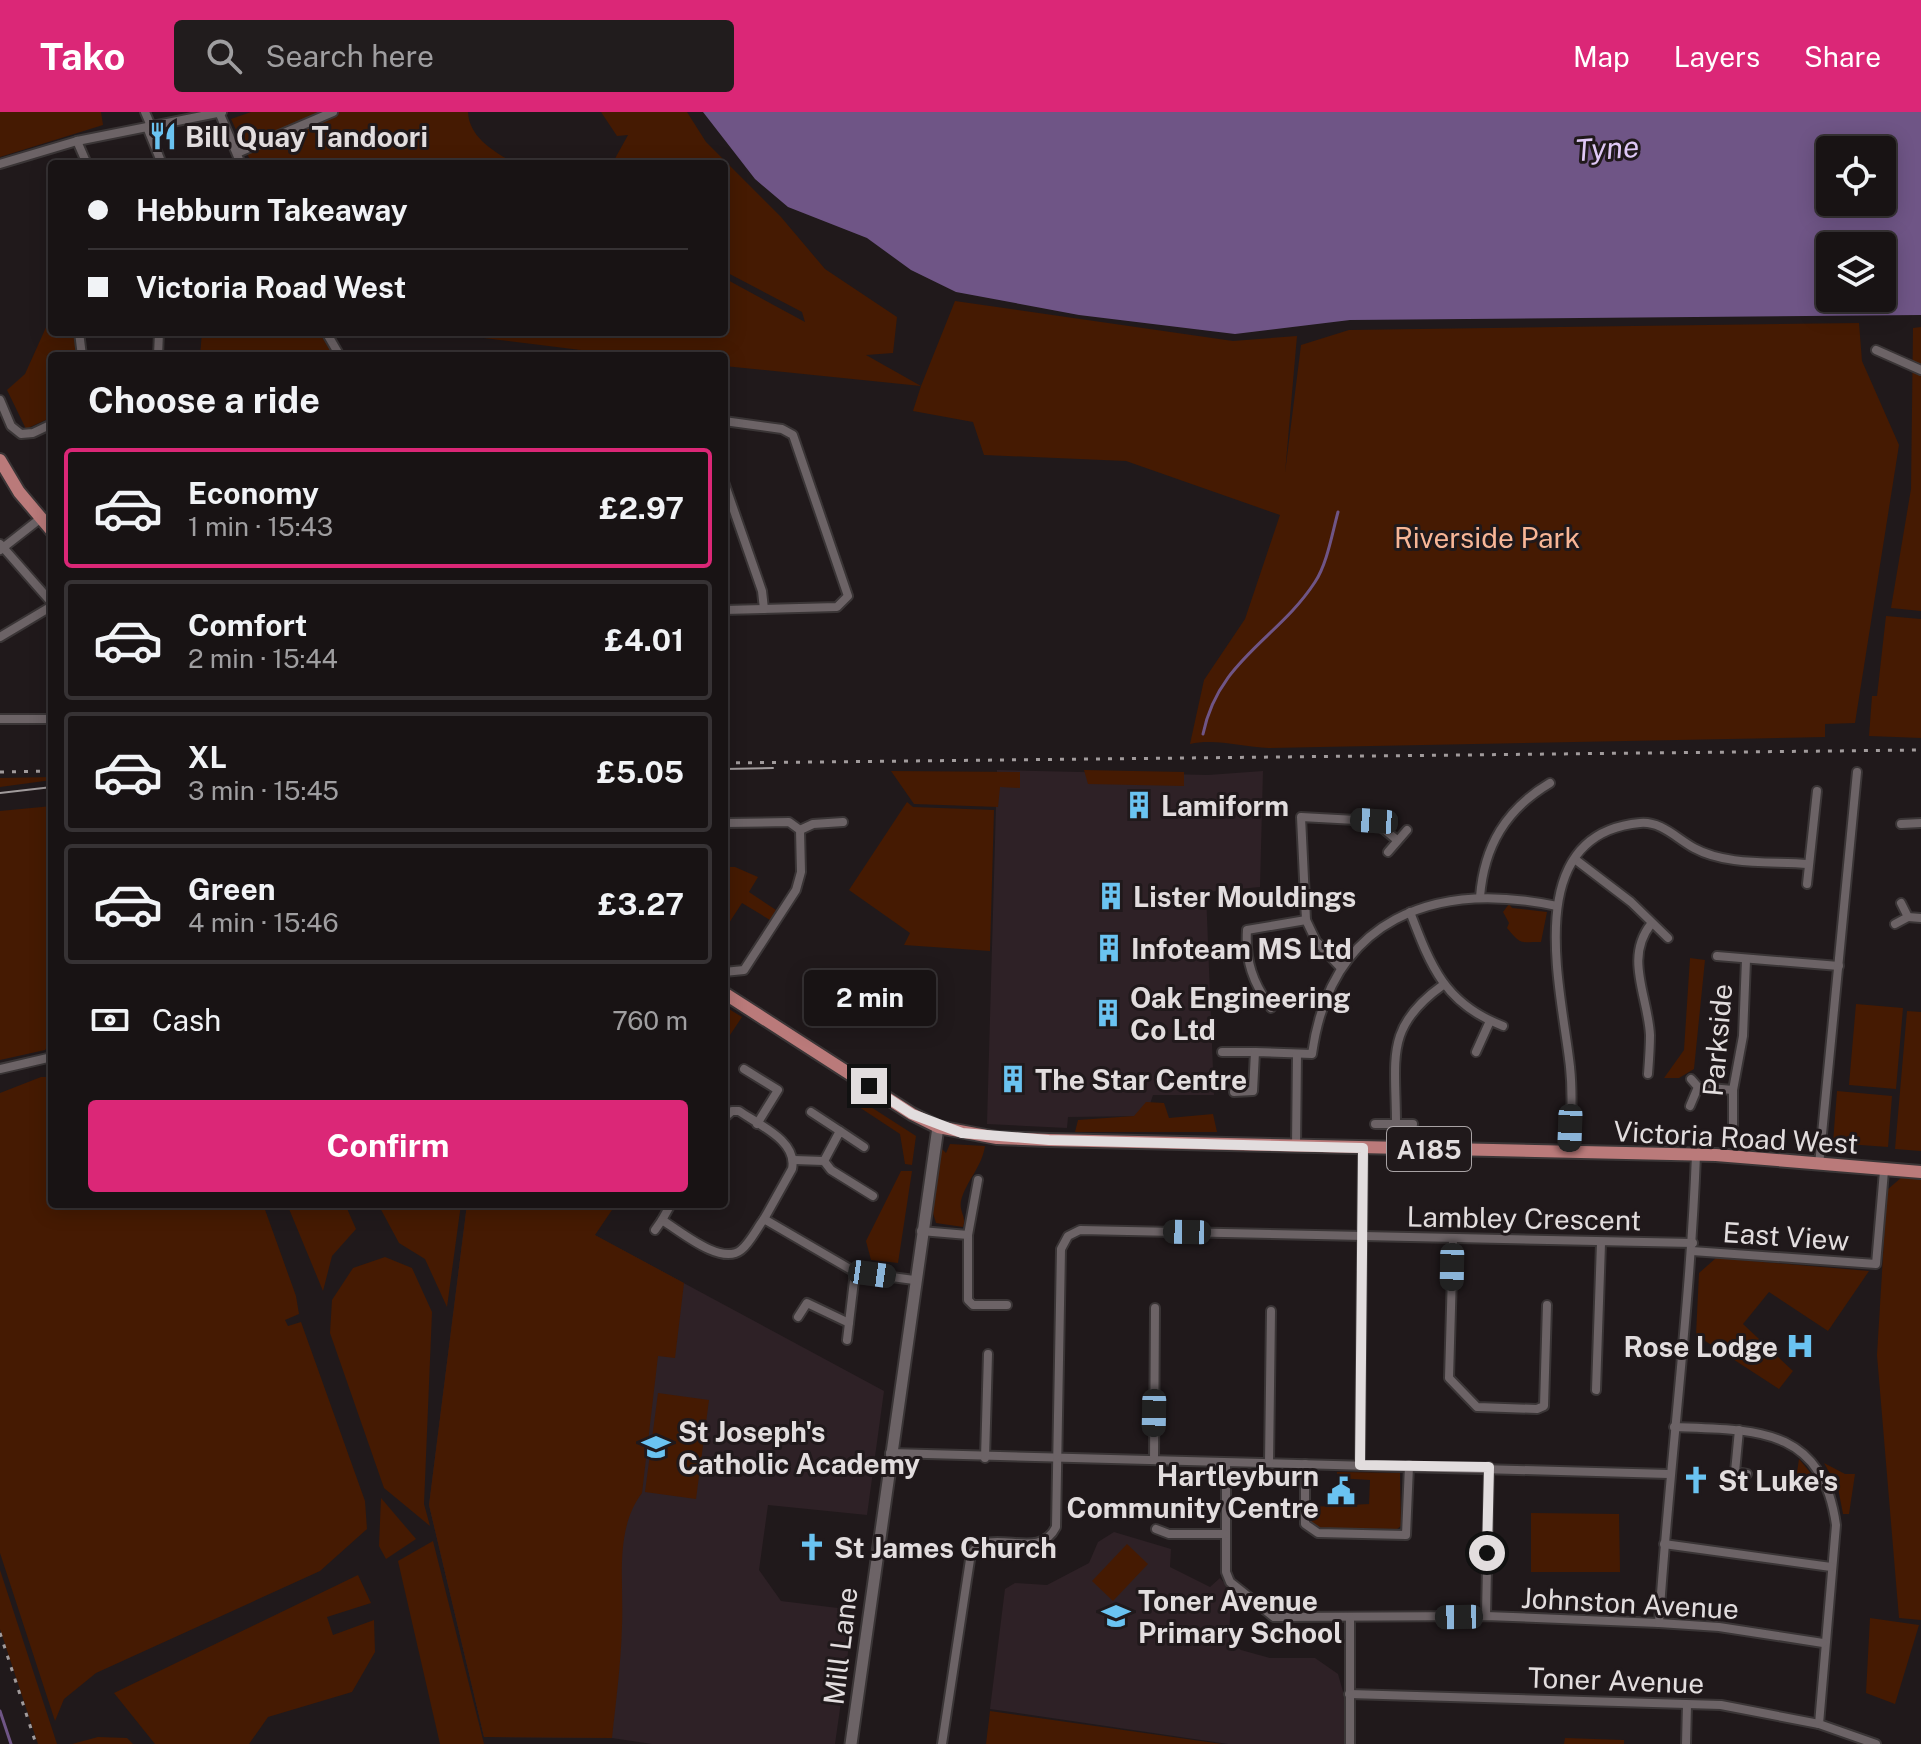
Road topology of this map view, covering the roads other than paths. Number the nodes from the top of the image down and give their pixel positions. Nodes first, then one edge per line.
1 (145, 112) edge
2 (220, 112) edge
3 (333, 112) edge
4 (149, 127) junction
5 (77, 141) junction
6 (237, 153) junction
7 (160, 159) dead end
8 (85, 160) edge
9 (240, 160) edge
10 (0, 164) edge
11 (1876, 350) dead end
12 (1921, 370) edge
13 (0, 400) edge
14 (728, 422) edge
15 (48, 426) edge
16 (0, 460) edge
17 (728, 493) edge
18 (734, 510) junction
19 (728, 512) edge
20 (41, 518) junction
21 (48, 526) edge
22 (1, 547) edge
23 (48, 600) edge
24 (48, 607) edge
25 (764, 609) junction
26 (728, 610) edge
27 (0, 637) edge
28 (0, 719) edge
29 (48, 719) edge
30 (1857, 772) dead end
31 (1550, 783) dead end
32 (1817, 791) dead end
33 (843, 822) dead end
34 (728, 823) edge
35 (1921, 823) edge
36 (1901, 824) dead end
37 (800, 830) junction
38 (1407, 830) dead end
39 (1397, 840) junction
40 (1388, 852) dead end
41 (1576, 860) junction
42 (1808, 864) junction
43 (1807, 884) dead end
44 (1480, 897) junction
45 (1901, 903) dead end
46 (1557, 906) junction
47 (1410, 912) junction
48 (1908, 917) junction
49 (1921, 918) edge
50 (1306, 920) junction
51 (1651, 924) junction
52 (1895, 924) dead end
53 (1668, 938) dead end
54 (1717, 956) dead end
55 (1746, 960) junction
56 (1839, 966) junction
57 (1340, 967) junction
58 (728, 972) edge
59 (1443, 985) junction
60 (728, 996) edge
61 (1271, 1008) dead end
62 (1490, 1021) junction
63 (1503, 1026) dead end
64 (1222, 1052) dead end
65 (1255, 1052) junction
66 (1476, 1052) dead end
67 (1297, 1054) junction
68 (48, 1058) edge
69 (0, 1069) edge
70 (744, 1069) dead end
71 (1648, 1074) dead end
72 (1691, 1079) dead end
73 (1698, 1087) junction
74 (1733, 1090) junction
75 (1234, 1092) dead end
76 (1690, 1106) dead end
77 (811, 1112) dead end
78 (728, 1114) edge
79 (757, 1124) junction
80 (1375, 1124) dead end
81 (1396, 1124) junction
82 (1413, 1124) dead end
83 (1733, 1125) dead end
84 (938, 1127) junction
85 (840, 1131) junction
86 (864, 1147) dead end
87 (1296, 1147) junction
88 (1363, 1148) junction
89 (1569, 1152) junction
90 (1696, 1155) junction
91 (794, 1160) junction
92 (824, 1161) junction
93 (1819, 1166) junction
94 (1884, 1171) junction
95 (1921, 1172) edge
96 (978, 1180) dead end
97 (873, 1196) dead end
98 (669, 1208) edge
99 (764, 1219) junction
100 (662, 1220) junction
101 (655, 1230) dead end
102 (921, 1231) junction
103 (968, 1235) junction
104 (1363, 1236) junction
105 (1453, 1239) junction
106 (1601, 1243) junction
107 (1693, 1247) junction
108 (855, 1272) junction
109 (914, 1280) junction
110 (812, 1294) dead end
111 (807, 1303) junction
112 (1007, 1305) dead end
113 (1547, 1305) dead end
114 (1155, 1308) dead end
115 (1271, 1311) dead end
116 (798, 1317) dead end
117 (849, 1323) junction
118 (847, 1340) dead end
119 (988, 1354) dead end
120 (1596, 1390) dead end
121 (1674, 1427) junction
122 (1739, 1430) junction
123 (890, 1453) junction
124 (985, 1458) junction
125 (1057, 1460) junction
126 (1154, 1460) junction
127 (1226, 1463) junction
128 (1269, 1463) junction
129 (1305, 1464) junction
130 (1360, 1465) junction
131 (1409, 1466) junction
132 (1489, 1467) junction
133 (1669, 1474) junction
134 (1747, 1474) dead end
135 (1156, 1529) dead end
136 (1225, 1534) junction
137 (1664, 1544) junction
138 (1831, 1567) junction
139 (1486, 1616) junction
140 (1350, 1618) junction
141 (1659, 1623) junction
142 (1823, 1643) junction
143 (1349, 1694) junction
144 (1687, 1705) junction
145 (1819, 1724) junction
146 (851, 1744) edge
147 (942, 1744) edge
148 (1350, 1744) edge
149 (1686, 1744) edge
150 (1876, 1744) edge

1 - 4 street
2 - 4 street
2 - 6 street
3 - 6 street
4 - 5 street
4 - 7 street
5 - 8 street
5 - 10 street
6 - 9 street
11 - 12 street
13 - 15 street
14 - 25 street
16 - 20 main road
17 - 18 street
18 - 19 street
18 - 25 street
20 - 21 main road
20 - 22 street
22 - 23 street
24 - 27 street
25 - 26 street
28 - 29 street
30 - 56 street
31 - 44 street
32 - 42 street
33 - 37 street
34 - 37 street
35 - 36 street
37 - 58 street
38 - 39 street
39 - 40 street
39 - 50 street
41 - 42 street
41 - 46 street
41 - 51 street
42 - 43 street
44 - 46 street
44 - 47 street
45 - 48 street
46 - 89 street
47 - 57 street
47 - 59 street
48 - 49 street
48 - 52 street
50 - 57 street
50 - 61 street
51 - 53 street
51 - 71 street
54 - 55 street
55 - 56 street
55 - 74 street, Parkside
56 - 93 street
57 - 67 street
59 - 62 street
59 - 81 street
60 - 84 main road, Victoria Road West / A185
62 - 63 street
62 - 66 street
64 - 65 street
65 - 67 street
65 - 75 street
67 - 87 street
68 - 69 street
70 - 79 street
72 - 73 street
73 - 74 street
73 - 76 street
74 - 83 street, Parkside
77 - 85 street
78 - 79 street
79 - 91 street
80 - 81 street
81 - 82 street
84 - 87 main road, Victoria Road West / A185
84 - 102 main road, Mill Lane
85 - 86 street
85 - 92 street
87 - 88 main road, Victoria Road West / A185
88 - 89 main road, Victoria Road West / A185
88 - 104 street
89 - 90 main road, Victoria Road West / A185
90 - 93 main road, Victoria Road West / A185
90 - 107 street
91 - 92 street
91 - 99 street
92 - 97 street
93 - 94 main road, Victoria Road West / A185
94 - 95 main road, Victoria Road West / A185
94 - 107 street, East View
96 - 103 street
98 - 100 street
99 - 100 street
99 - 108 street
100 - 101 street
102 - 103 street
102 - 109 main road, Mill Lane
103 - 112 street
104 - 105 street, Lambley Crescent
104 - 125 street, Lambley Crescent
104 - 130 street
105 - 106 street, Lambley Crescent
105 - 113 street
106 - 107 street, Lambley Crescent
106 - 120 street
107 - 121 street
108 - 109 street
108 - 117 street
109 - 123 main road, Mill Lane
110 - 111 street
111 - 116 street
111 - 117 street
114 - 126 street
115 - 128 street
117 - 118 street
119 - 124 street
121 - 122 street
121 - 133 street
122 - 134 street
122 - 138 street
123 - 124 street
123 - 146 main road, Mill Lane
124 - 125 street
125 - 126 street
125 - 147 street
126 - 127 street
127 - 128 street
127 - 136 street, Johnston Avenue
128 - 129 street
129 - 130 street
129 - 131 street
130 - 131 street
131 - 132 street
132 - 133 street
132 - 139 street
133 - 137 street
135 - 136 street
136 - 140 street, Johnston Avenue
137 - 138 street
137 - 141 street
138 - 142 street
139 - 140 street, Johnston Avenue
139 - 141 street, Johnston Avenue
140 - 143 street
141 - 142 street, Johnston Avenue
142 - 145 street
143 - 144 street, Toner Avenue
143 - 148 street
144 - 145 street, Toner Avenue
144 - 149 street
145 - 150 street, Toner Avenue

